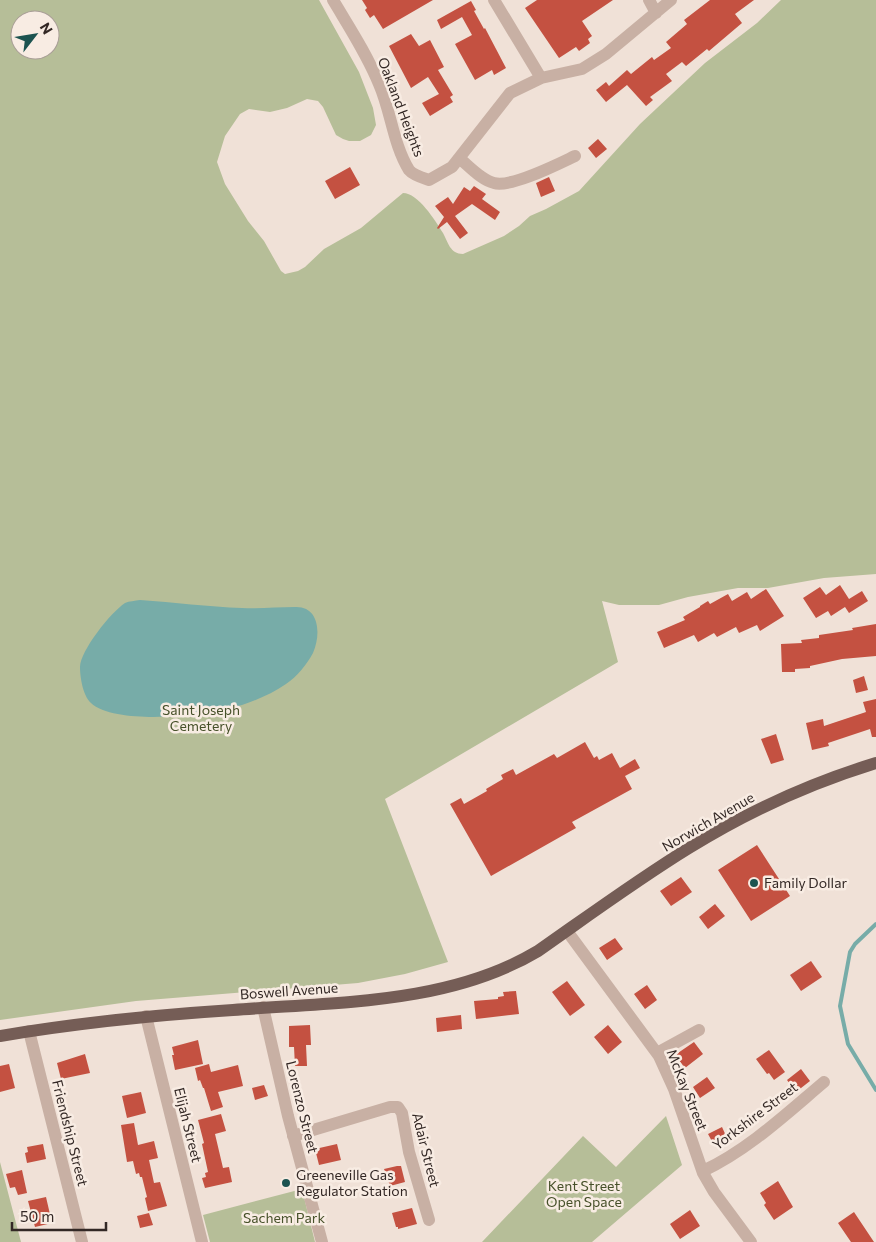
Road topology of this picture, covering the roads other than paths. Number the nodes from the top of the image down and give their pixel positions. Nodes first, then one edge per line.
1 (333, 0) edge
2 (494, 0) edge
3 (649, 0) edge
4 (671, 0) edge
5 (656, 13) junction
6 (540, 78) junction
7 (575, 156) dead end
8 (459, 158) junction
9 (876, 763) edge
10 (567, 931) junction
11 (264, 1007) junction
12 (146, 1016) junction
13 (699, 1030) dead end
14 (29, 1031) junction
15 (0, 1036) edge
16 (657, 1053) junction
17 (824, 1082) dead end
18 (294, 1136) junction
19 (703, 1171) junction
20 (429, 1220) dead end
21 (82, 1242) edge
22 (202, 1242) edge
23 (322, 1242) edge
24 (751, 1242) edge

1 - 8 street, Oakland Heights
2 - 6 street
3 - 5 street
4 - 5 street, Oakland Heights
5 - 6 street, Oakland Heights
6 - 8 street, Oakland Heights
7 - 8 street
9 - 10 main road, Norwich Avenue
10 - 11 main road, Boswell Avenue
10 - 16 street, McKay Street
11 - 12 main road, Boswell Avenue
11 - 18 street, Lorenzo Street
12 - 14 main road, Boswell Avenue
12 - 22 street, Elijah Street
13 - 16 street
14 - 15 main road, Boswell Avenue
14 - 21 street, Friendship Street
16 - 19 street, McKay Street
17 - 19 street, Yorkshire Street
18 - 20 street, Adair Street
18 - 23 street, Lorenzo Street
19 - 24 street, McKay Street

